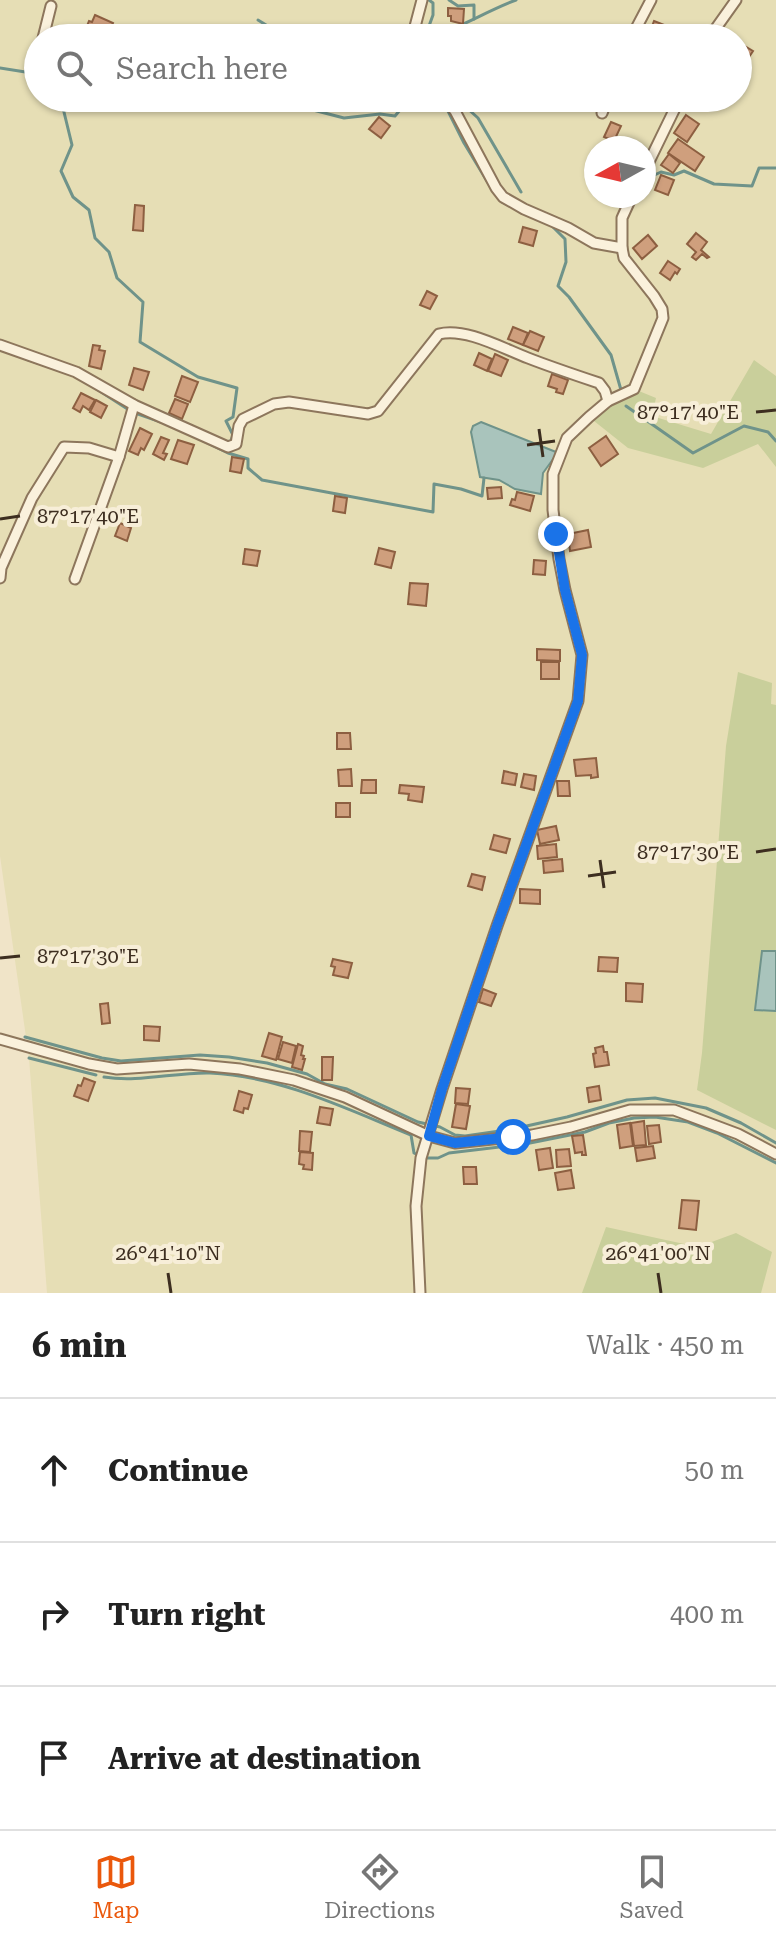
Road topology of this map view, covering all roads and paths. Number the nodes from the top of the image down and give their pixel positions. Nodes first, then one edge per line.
1 (422, 0) edge
2 (651, 0) edge
3 (736, 0) edge
4 (51, 6) dead end
5 (46, 24) edge
6 (416, 24) edge
7 (638, 24) edge
8 (719, 24) edge
9 (456, 112) edge
10 (673, 112) edge
11 (656, 147) edge
12 (627, 208) edge
13 (622, 248) junction
14 (0, 345) edge
15 (608, 401) junction
16 (134, 405) junction
17 (119, 457) junction
18 (0, 578) edge
19 (75, 579) dead end
20 (0, 1039) edge
21 (429, 1136) junction
22 (776, 1154) edge
23 (420, 1293) edge

1 - 6 street
2 - 7 street
3 - 8 street
4 - 5 street
9 - 13 street
10 - 11 street
12 - 13 street
13 - 15 street
14 - 16 street
15 - 16 street
15 - 21 street
16 - 17 street
17 - 18 street
17 - 19 street
20 - 21 street
21 - 22 street
21 - 23 street

